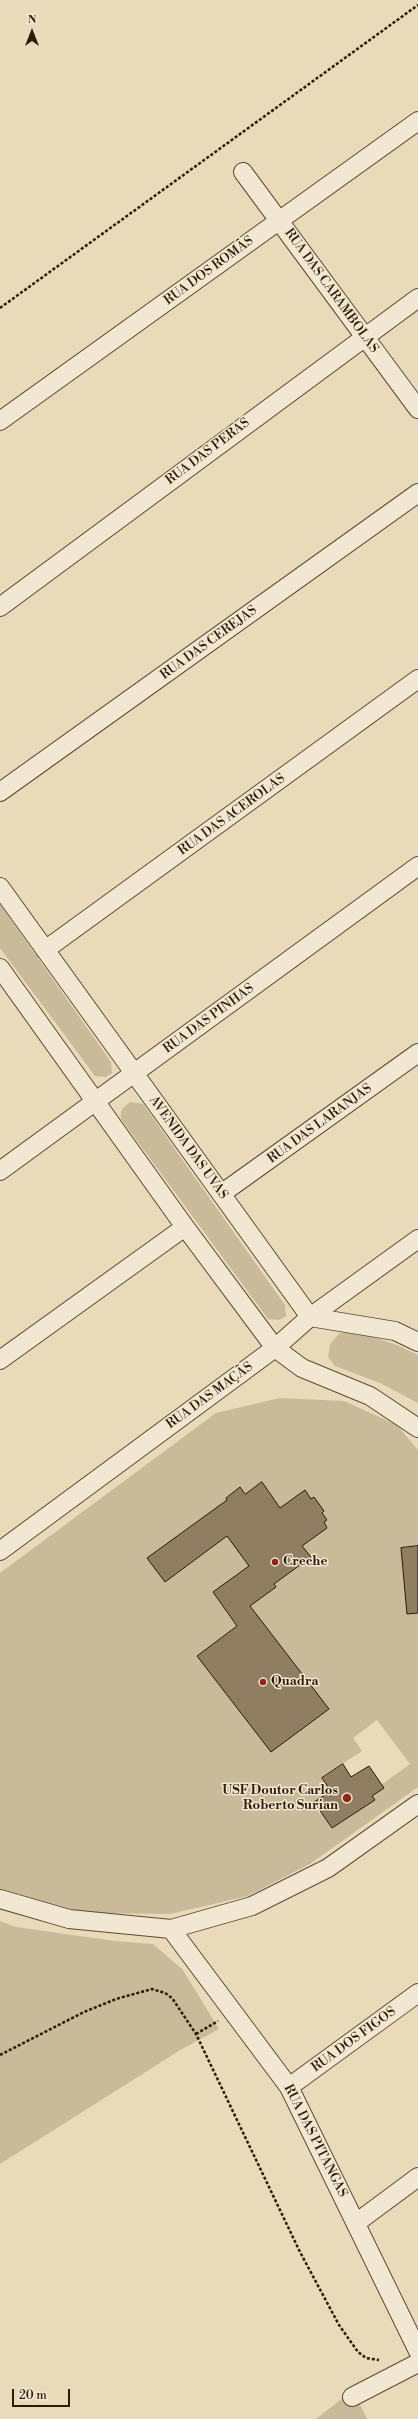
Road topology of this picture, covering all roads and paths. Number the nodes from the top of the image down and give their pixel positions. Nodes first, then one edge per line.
1 (418, 5) edge
2 (418, 121) edge
3 (243, 172) dead end
4 (278, 220) junction
5 (418, 298) edge
6 (0, 308) edge
7 (364, 336) junction
8 (418, 409) edge
9 (0, 421) edge
10 (418, 493) edge
11 (0, 607) edge
12 (418, 679) edge
13 (0, 792) edge
14 (418, 866) edge
15 (0, 888) edge
16 (45, 950) junction
17 (0, 968) edge
18 (6, 988) edge
19 (418, 1053) edge
20 (134, 1073) junction
21 (96, 1102) junction
22 (0, 1171) edge
23 (221, 1194) junction
24 (185, 1227) junction
25 (418, 1239) edge
26 (310, 1317) junction
27 (418, 1342) edge
28 (275, 1348) junction
29 (0, 1360) edge
30 (418, 1428) edge
31 (0, 1551) edge
32 (418, 1804) edge
33 (0, 1899) edge
34 (171, 1929) junction
35 (418, 1993) edge
36 (233, 2012) junction
37 (196, 2034) junction
38 (0, 2055) edge
39 (289, 2087) junction
40 (418, 2177) edge
41 (356, 2223) junction
42 (418, 2351) edge
43 (381, 2360) dead end
44 (418, 2363) edge
45 (352, 2396) dead end

1 - 6 path
2 - 4 street, RUA DOS ROMÃS
3 - 4 street, RUA DAS CARAMBOLAS
4 - 7 street, RUA DAS CARAMBOLAS
4 - 9 street, RUA DOS ROMÃS
5 - 7 street, RUA DAS PERAS
7 - 8 street, RUA DAS CARAMBOLAS
7 - 11 street, RUA DAS PERAS
10 - 13 street, RUA DAS CEREJAS
12 - 16 street, RUA DAS ACEROLAS
14 - 20 street, RUA DAS PINHAS
15 - 16 street, AVENIDA DAS UVAS
16 - 20 street, AVENIDA DAS UVAS
17 - 18 street
18 - 21 street
19 - 23 street, RUA DAS LARANJAS
20 - 21 street, RUA DAS PINHAS
20 - 23 street, AVENIDA DAS UVAS
21 - 22 street, RUA DAS PINHAS
21 - 24 street
23 - 26 street, AVENIDA DAS UVAS
24 - 28 street
24 - 29 street
25 - 26 street, RUA DAS MAÇÃS
26 - 27 street
26 - 28 street, RUA DAS MAÇÃS
28 - 30 street
28 - 31 street, RUA DAS MAÇÃS
32 - 34 street
33 - 34 street
34 - 36 street, RUA DAS PITANGAS
35 - 39 street, RUA DOS FIGOS
36 - 37 path
36 - 39 street, RUA DAS PITANGAS
37 - 38 path
37 - 43 path
39 - 41 street, RUA DAS PITANGAS
40 - 41 street
41 - 42 street, RUA DAS PITANGAS
44 - 45 street

